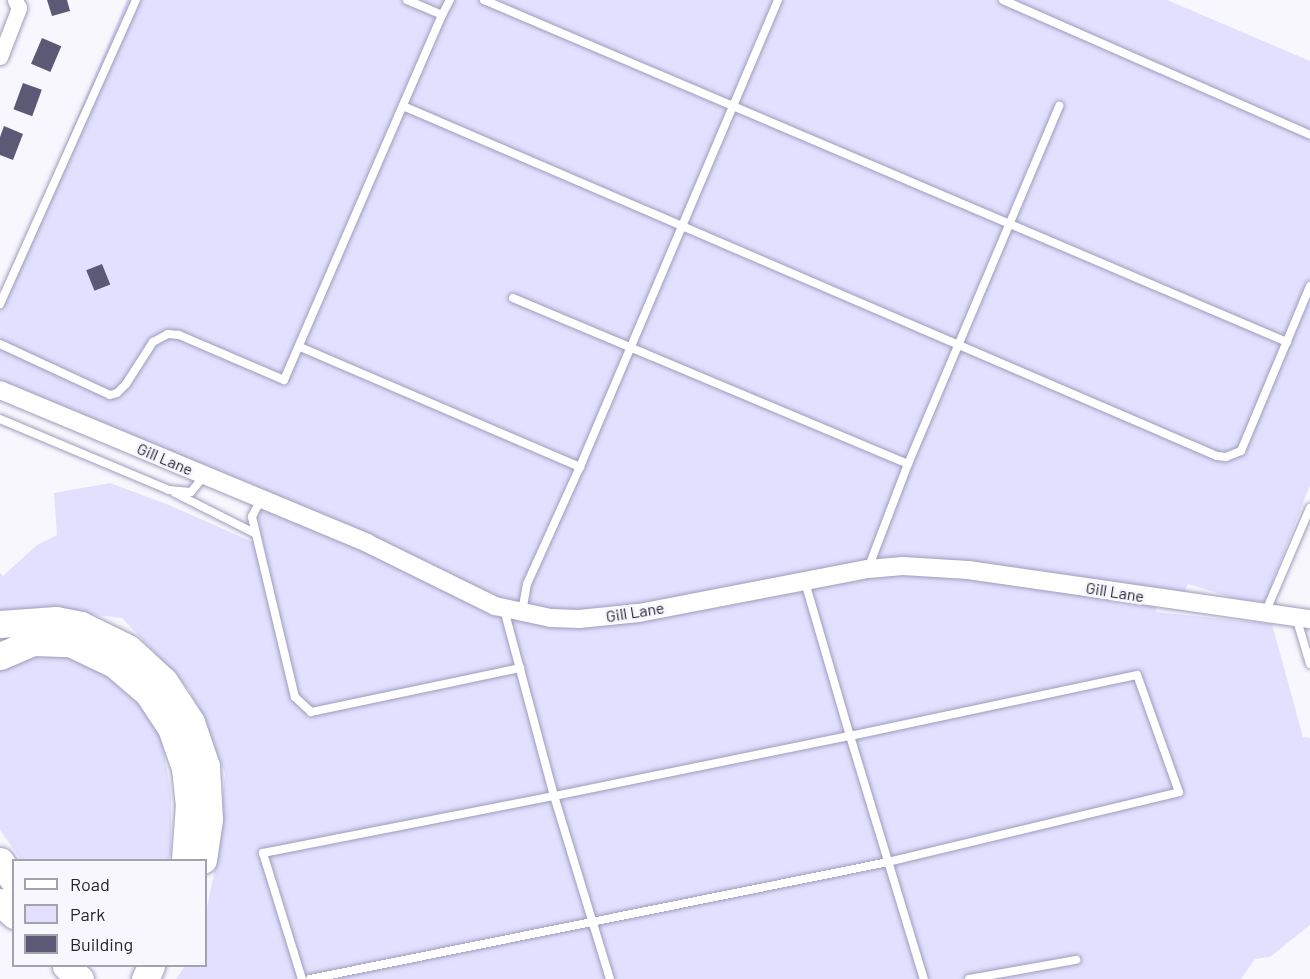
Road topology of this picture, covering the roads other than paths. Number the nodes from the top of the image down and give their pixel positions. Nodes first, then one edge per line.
1 (136, 0) edge
2 (407, 0) edge
3 (450, 0) edge
4 (484, 0) edge
5 (778, 0) edge
6 (1003, 0) edge
7 (17, 4) edge
8 (442, 15) junction
9 (0, 57) edge
10 (733, 105) junction
11 (403, 106) junction
12 (1059, 106) dead end
13 (1310, 135) edge
14 (1009, 223) junction
15 (682, 227) junction
16 (1310, 286) edge
17 (513, 298) dead end
18 (0, 304) edge
19 (1287, 342) junction
20 (0, 344) edge
21 (956, 345) junction
22 (300, 347) junction
23 (631, 348) junction
24 (0, 390) edge
25 (0, 419) edge
26 (908, 464) junction
27 (580, 467) junction
28 (204, 475) junction
29 (169, 490) junction
30 (261, 499) junction
31 (1310, 508) edge
32 (256, 534) junction
33 (868, 569) junction
34 (804, 581) junction
35 (513, 611) junction
36 (1265, 612) junction
37 (1303, 618) edge
38 (0, 624) edge
39 (0, 656) edge
40 (1310, 664) edge
41 (520, 668) junction
42 (850, 736) junction
43 (554, 796) junction
44 (185, 859) edge
45 (203, 859) edge
46 (0, 861) edge
47 (888, 862) junction
48 (12, 878) edge
49 (0, 902) edge
50 (12, 913) edge
51 (593, 921) junction
52 (1076, 960) dead end
53 (67, 967) edge
54 (84, 967) edge
55 (80, 979) edge
56 (93, 979) edge
57 (302, 979) edge
58 (309, 979) edge
59 (610, 979) edge
60 (924, 979) edge
61 (969, 979) edge

1 - 18 lane
2 - 8 lane
3 - 8 lane
4 - 10 lane
5 - 10 lane
6 - 13 lane
7 - 9 street
8 - 11 lane
10 - 14 lane
10 - 15 lane
11 - 15 lane
11 - 22 lane
12 - 14 lane
14 - 19 lane
14 - 21 lane
15 - 21 lane
15 - 23 lane
16 - 19 lane
17 - 23 lane
19 - 21 lane
20 - 22 lane
21 - 26 lane
22 - 27 lane
23 - 26 lane
23 - 27 lane
24 - 28 street, Gill Lane
25 - 29 lane
26 - 33 lane
27 - 35 lane
28 - 29 lane
28 - 30 street, Gill Lane
29 - 32 lane
30 - 32 lane
30 - 35 street, Gill Lane
31 - 36 lane
32 - 41 lane
33 - 34 street, Gill Lane
33 - 36 street, Gill Lane
34 - 35 street, Gill Lane
34 - 42 lane
35 - 41 lane
36 - 37 street, Gill Lane
37 - 40 lane
38 - 45 highway
39 - 44 highway
41 - 43 lane
42 - 43 lane
42 - 47 lane
42 - 47 lane
43 - 51 lane
43 - 57 lane
46 - 48 highway
47 - 51 lane
47 - 60 lane
49 - 50 highway
51 - 58 lane
51 - 59 lane
52 - 61 lane
53 - 55 highway
54 - 56 highway

